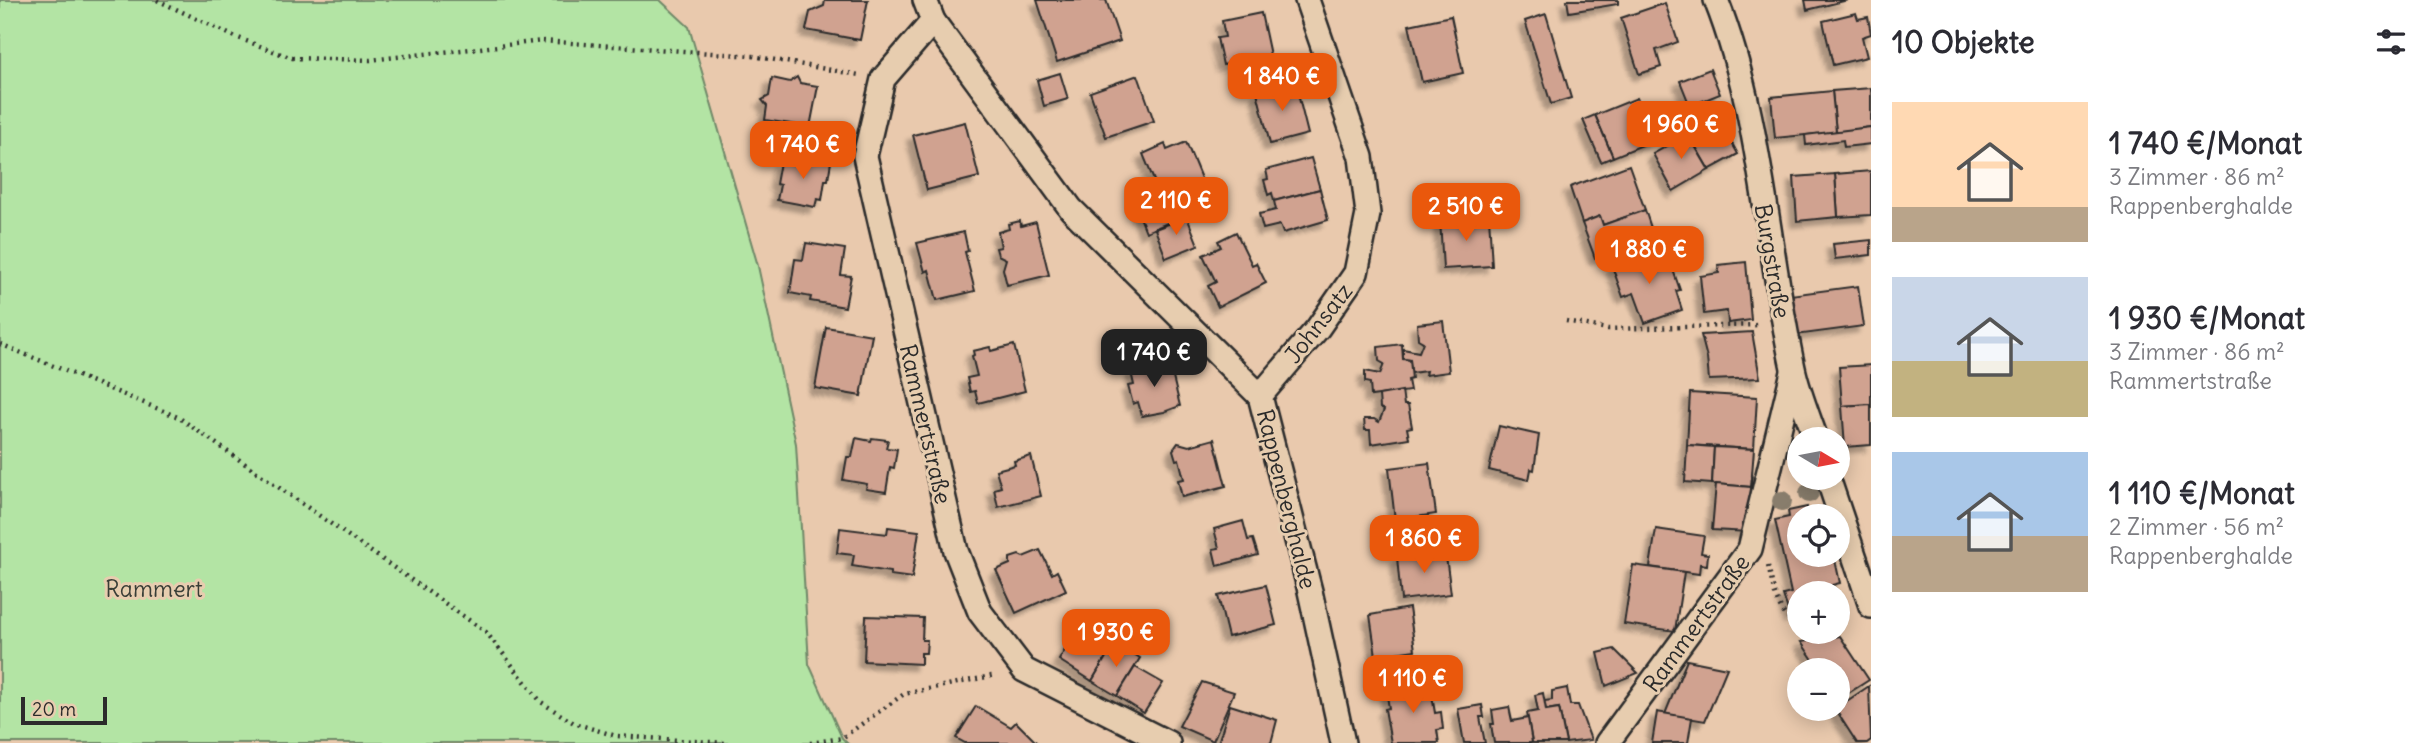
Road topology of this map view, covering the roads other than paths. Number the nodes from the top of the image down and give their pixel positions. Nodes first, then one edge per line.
1 (1307, 0) edge
2 (1716, 0) edge
3 (929, 10) edge
4 (1793, 371) junction
5 (1260, 396) junction
6 (1812, 427) edge
7 (1832, 490) edge
8 (1871, 606) edge
9 (1168, 743) edge
10 (1343, 743) edge
11 (1607, 743) edge

1 - 5 street, Johnsatz
2 - 4 street, Burgstraße
3 - 5 street, Rappenberghalde
3 - 9 street, Rammertstraße
4 - 6 street, Burgstraße
4 - 11 street, Rammertstraße
5 - 10 street, Rappenberghalde
7 - 8 street

